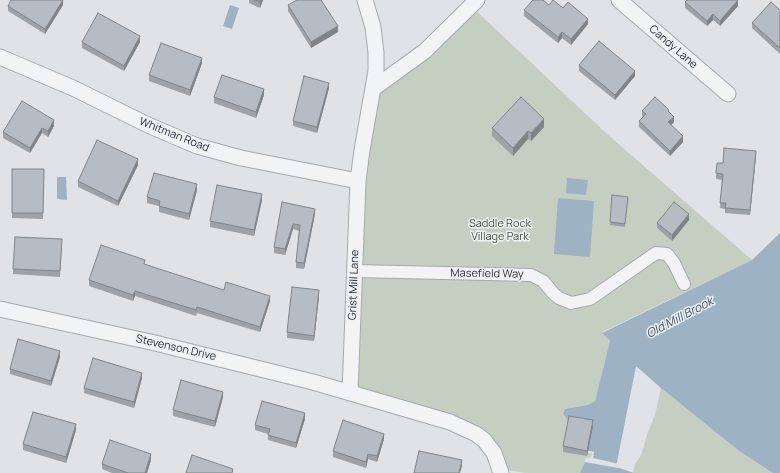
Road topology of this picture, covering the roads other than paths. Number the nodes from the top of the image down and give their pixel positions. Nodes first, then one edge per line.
1 (365, 0) edge
2 (477, 0) edge
3 (619, 0) edge
4 (0, 57) edge
5 (374, 88) junction
6 (728, 94) dead end
7 (358, 181) junction
8 (355, 271) junction
9 (684, 284) dead end
10 (0, 309) edge
11 (350, 393) junction
12 (501, 473) edge

1 - 5 street, Grist Mill Lane
2 - 5 street
3 - 6 street, Candy Lane
4 - 7 street, Whitman Road
5 - 7 street, Grist Mill Lane
7 - 8 street, Grist Mill Lane
8 - 9 street, Masefield Way
8 - 11 street, Grist Mill Lane
10 - 11 street, Stevenson Drive
11 - 12 street

